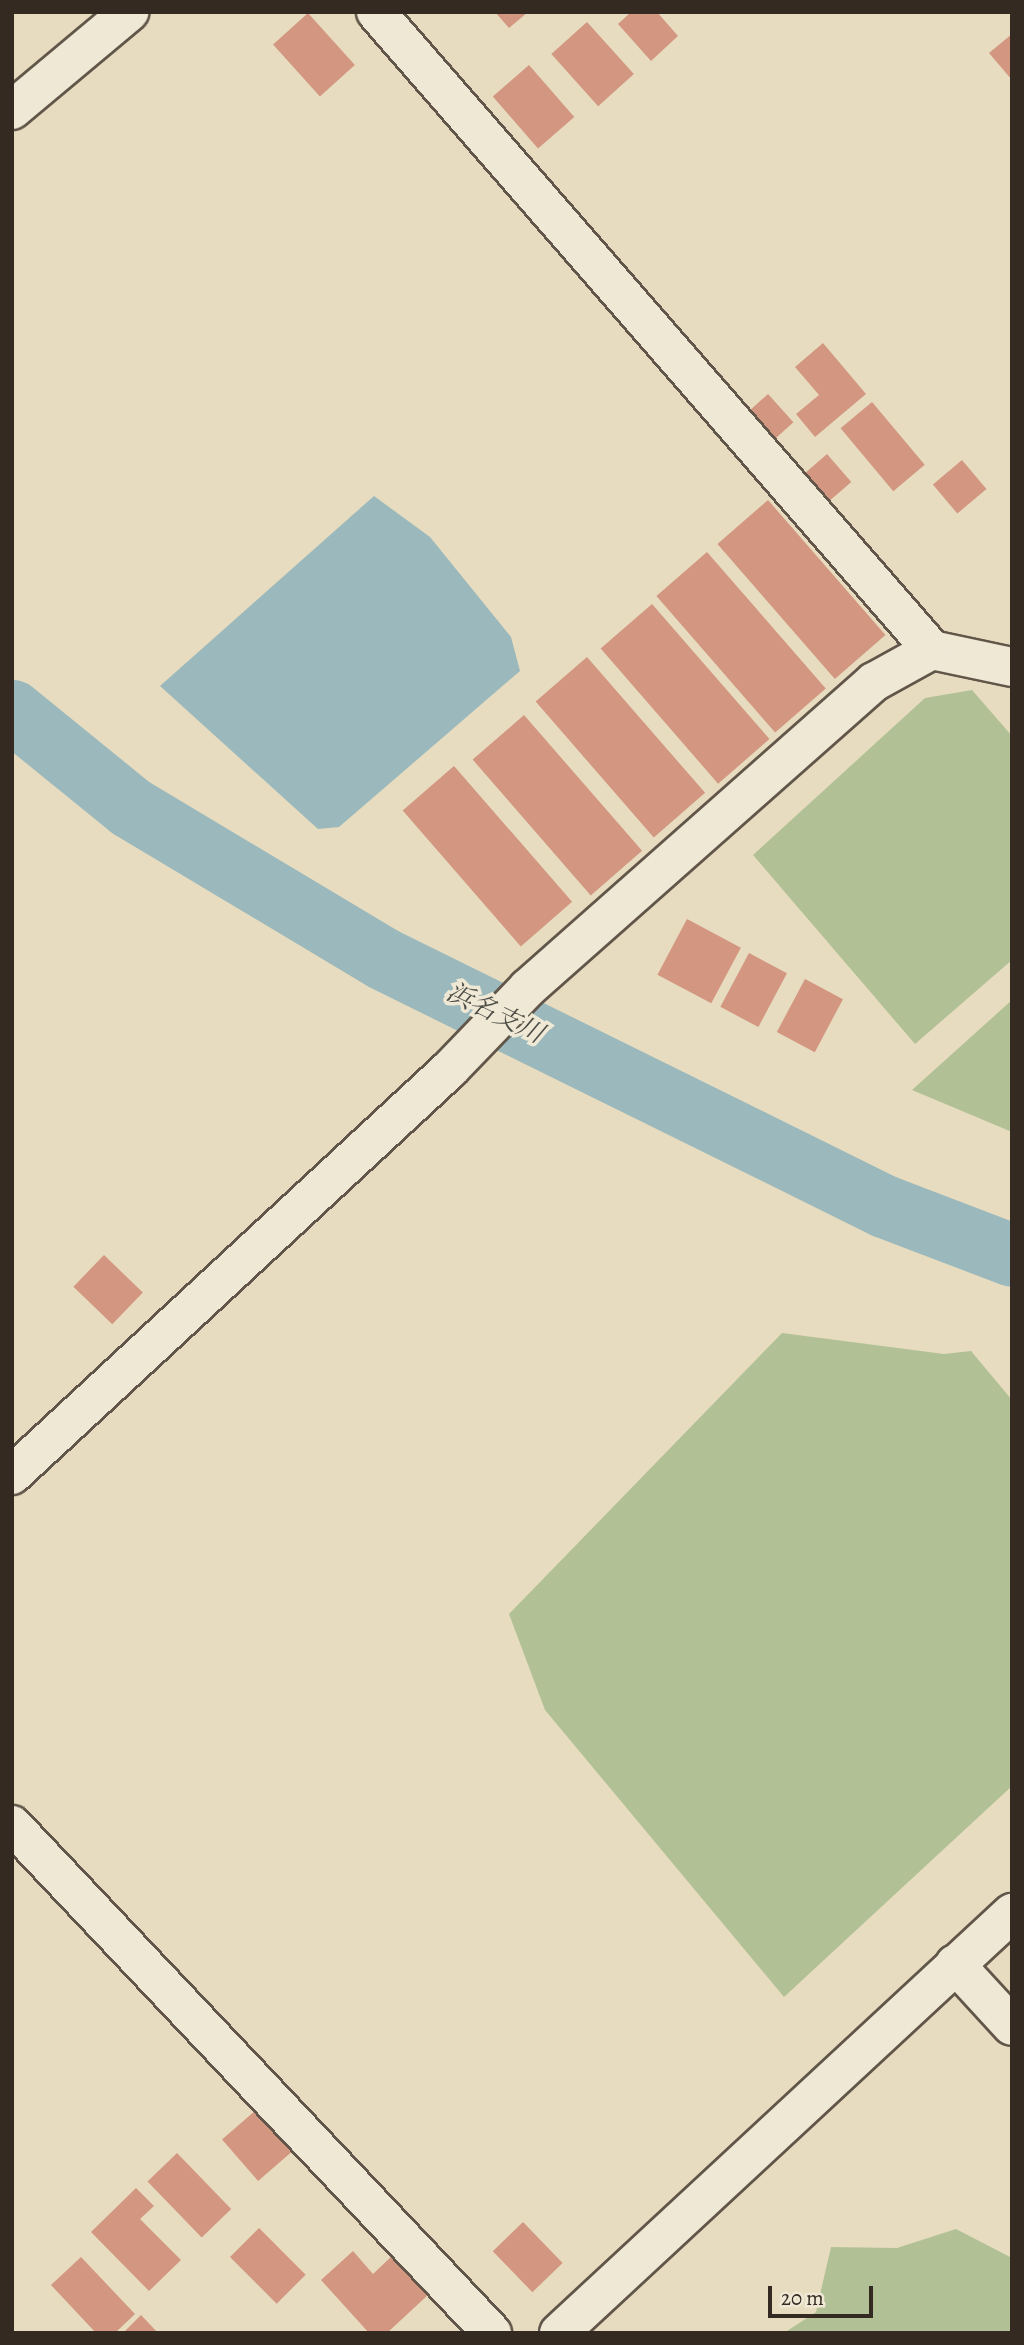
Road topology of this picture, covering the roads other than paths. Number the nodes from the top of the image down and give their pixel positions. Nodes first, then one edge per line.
1 (129, 12) edge
2 (376, 12) edge
3 (12, 110) edge
4 (932, 650) junction
5 (1012, 667) edge
6 (12, 1475) edge
7 (12, 1825) edge
8 (1012, 1913) edge
9 (955, 1964) junction
10 (1012, 2026) edge
11 (492, 2333) edge
12 (559, 2333) edge

1 - 3 street
2 - 4 street
4 - 5 street
4 - 6 street
7 - 11 street
8 - 9 street
9 - 10 street
9 - 12 street

